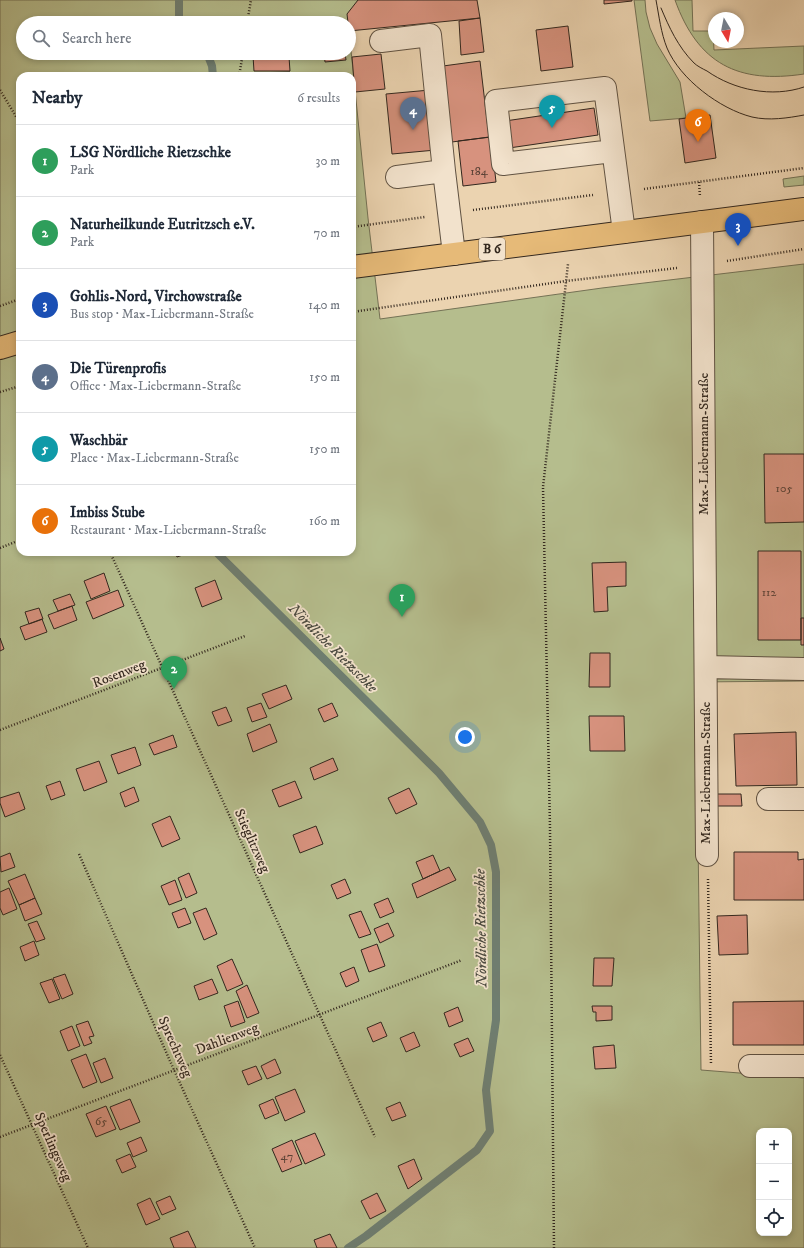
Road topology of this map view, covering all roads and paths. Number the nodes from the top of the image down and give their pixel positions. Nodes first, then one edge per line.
1 (251, 0) edge
2 (248, 16) edge
3 (381, 41) dead end
4 (241, 60) edge
5 (240, 72) edge
6 (0, 90) edge
7 (16, 116) edge
8 (613, 151) junction
9 (804, 168) edge
10 (444, 171) junction
11 (397, 177) dead end
12 (618, 192) junction
13 (804, 209) edge
14 (449, 213) junction
15 (702, 222) junction
16 (356, 226) edge
17 (624, 232) junction
18 (570, 239) junction
19 (804, 248) edge
20 (454, 254) junction
21 (704, 265) junction
22 (356, 266) edge
23 (566, 281) junction
24 (16, 300) edge
25 (0, 306) edge
26 (356, 311) edge
27 (16, 343) edge
28 (0, 348) edge
29 (16, 387) edge
30 (0, 392) edge
31 (16, 542) edge
32 (0, 548) edge
33 (112, 556) edge
34 (245, 636) dead end
35 (706, 667) junction
36 (162, 668) junction
37 (804, 669) edge
38 (0, 730) edge
39 (768, 799) dead end
40 (804, 799) edge
41 (79, 854) dead end
42 (707, 855) joint
43 (462, 960) dead end
44 (320, 1014) junction
45 (0, 1055) edge
46 (711, 1065) dead end
47 (750, 1066) dead end
48 (804, 1066) edge
49 (174, 1070) junction
50 (32, 1125) junction
51 (0, 1137) edge
52 (376, 1137) dead end
53 (88, 1248) edge
54 (255, 1248) edge
55 (554, 1248) edge

1 - 2 path
3 - 10 street
4 - 5 path
6 - 7 path
8 - 8 street
8 - 12 street
9 - 12 path
10 - 11 street
10 - 14 street
12 - 14 path
12 - 17 street
13 - 15 main road, B 6
14 - 16 path
14 - 20 street
15 - 17 main road, B 6
15 - 21 street, Max-Liebermann-Straße
17 - 18 main road, B 6
18 - 20 main road, B 6
18 - 23 path
19 - 21 path
20 - 22 main road, B 6
21 - 23 path
21 - 35 street, Max-Liebermann-Straße
23 - 26 path
23 - 55 path
24 - 25 path
27 - 28 main road
29 - 30 path
31 - 32 path
33 - 36 path, Stieglitzweg
34 - 36 path, Rosenweg
35 - 37 street
35 - 42 street, Max-Liebermann-Straße
36 - 38 path, Rosenweg
36 - 44 path, Stieglitzweg
39 - 40 street
41 - 49 path, Sprechtweg
42 - 46 path
43 - 44 path, Dahlienweg
44 - 49 path, Dahlienweg
44 - 52 path, Stieglitzweg
45 - 50 path, Sperlingsweg
47 - 48 street
49 - 50 path, Dahlienweg
49 - 54 path, Sprechtweg
50 - 51 path, Dahlienweg
50 - 53 path, Sperlingsweg

